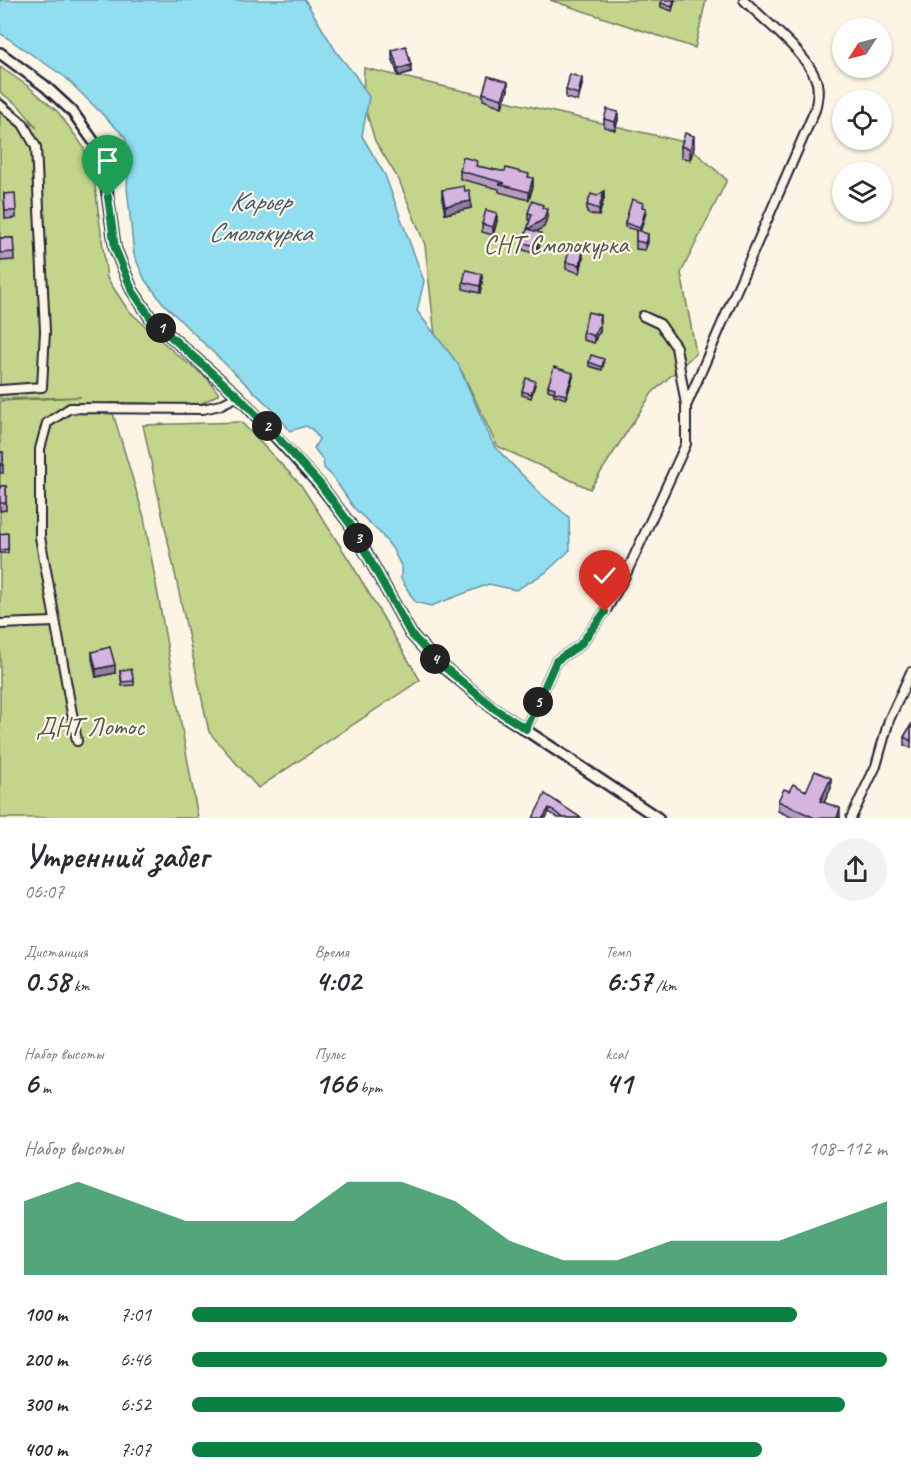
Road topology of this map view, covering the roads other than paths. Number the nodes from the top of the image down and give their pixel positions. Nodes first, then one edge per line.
1 (744, 0) edge
2 (0, 53) edge
3 (0, 105) edge
4 (643, 316) dead end
5 (0, 390) edge
6 (238, 396) junction
7 (686, 405) junction
8 (55, 622) junction
9 (0, 624) edge
10 (911, 672) edge
11 (526, 729) junction
12 (77, 741) dead end
13 (658, 818) edge
14 (851, 818) edge

1 - 7 street
2 - 6 street
3 - 5 street
4 - 7 street
6 - 8 street
6 - 11 street
7 - 11 street
8 - 9 street
8 - 12 street
10 - 14 street
11 - 13 street

